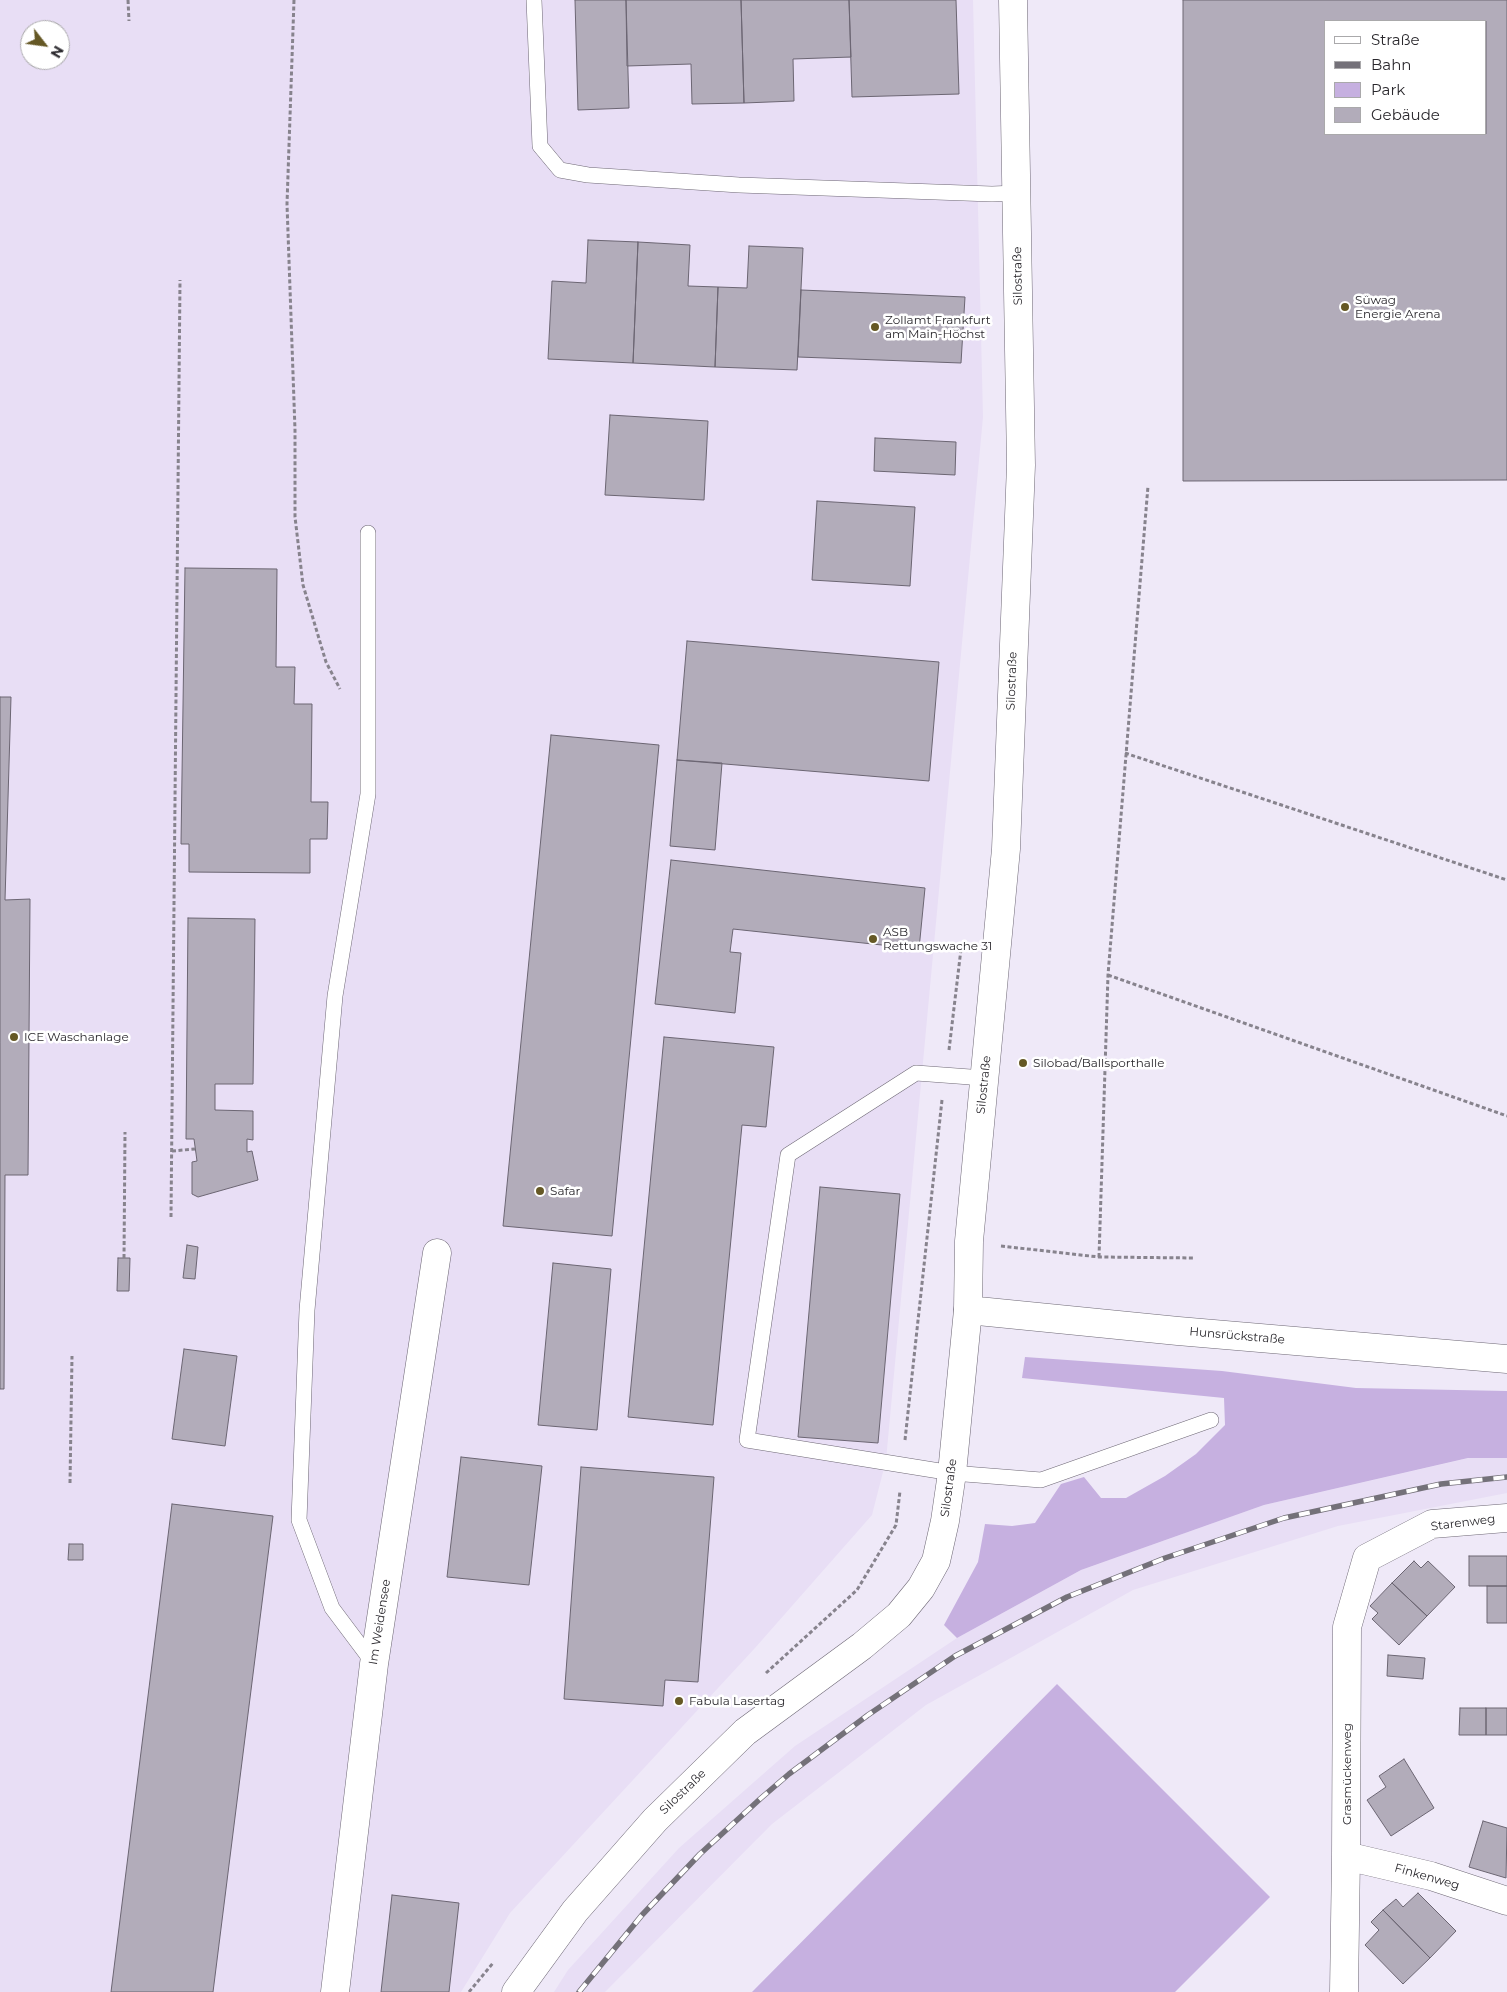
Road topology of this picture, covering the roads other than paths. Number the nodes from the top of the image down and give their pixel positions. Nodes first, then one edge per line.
1 (534, 0) edge
2 (1013, 0) edge
3 (1017, 193) junction
4 (368, 533) dead end
5 (984, 1078) junction
6 (437, 1253) dead end
7 (968, 1310) junction
8 (1507, 1359) edge
9 (1211, 1420) dead end
10 (952, 1473) junction
11 (1507, 1518) edge
12 (1367, 1558) joint
13 (374, 1664) junction
14 (1346, 1856) junction
15 (1507, 1901) edge
16 (335, 1992) edge
17 (516, 1992) edge
18 (1344, 1992) edge

1 - 3 lane
2 - 3 street, Silostraße
3 - 5 street, Silostraße
4 - 13 lane
5 - 7 street, Silostraße
5 - 10 lane
6 - 13 street, Im Weidensee
7 - 8 street, Hunsrückstraße
7 - 10 street, Silostraße
9 - 10 lane
10 - 17 street, Silostraße
11 - 12 street, Starenweg
12 - 14 street, Grasmückenweg
13 - 16 street, Im Weidensee
14 - 15 street, Finkenweg
14 - 18 street, Grasmückenweg

